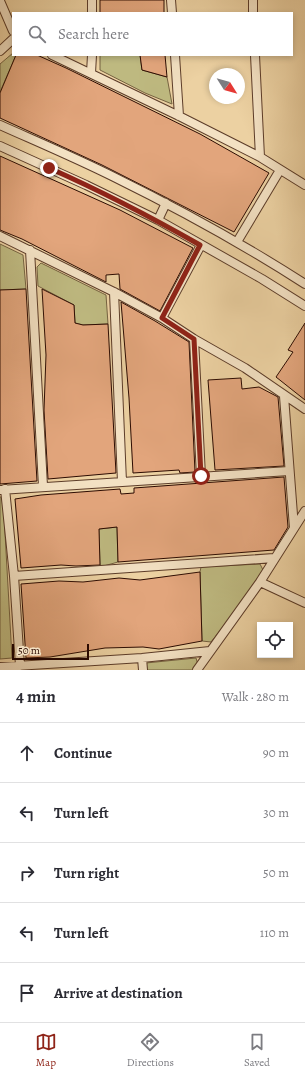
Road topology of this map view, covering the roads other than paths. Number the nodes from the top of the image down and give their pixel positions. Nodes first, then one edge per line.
1 (92, 0) edge
2 (171, 0) edge
3 (253, 0) edge
4 (0, 1) edge
5 (92, 12) edge
6 (172, 12) edge
7 (253, 12) edge
8 (12, 29) edge
9 (12, 40) edge
10 (0, 51) edge
11 (54, 56) edge
12 (92, 56) edge
13 (175, 56) edge
14 (255, 56) edge
15 (91, 73) junction
16 (179, 116) junction
17 (0, 126) edge
18 (0, 146) edge
19 (260, 158) junction
20 (280, 170) junction
21 (305, 185) edge
22 (166, 203) junction
23 (158, 220) junction
24 (0, 236) edge
25 (237, 242) junction
26 (200, 245) junction
27 (30, 250) junction
28 (305, 284) edge
29 (114, 292) junction
30 (305, 306) edge
31 (162, 318) junction
32 (194, 339) junction
33 (284, 396) junction
34 (305, 410) edge
35 (289, 471) junction
36 (201, 476) junction
37 (122, 482) junction
38 (43, 486) junction
39 (3, 490) edge
40 (305, 511) edge
41 (294, 528) junction
42 (274, 558) junction
43 (14, 576) junction
44 (260, 582) junction
45 (305, 603) edge
46 (210, 651) junction
47 (142, 658) junction
48 (20, 666) junction
49 (0, 667) edge
50 (60, 667) edge
51 (143, 670) edge
52 (197, 670) edge

1 - 5 street
2 - 6 street
3 - 7 street
4 - 8 street
9 - 10 street
11 - 15 street
12 - 15 street
13 - 16 street
14 - 19 street
15 - 16 street
16 - 19 street
17 - 22 street
18 - 23 street
19 - 20 street
20 - 21 street
20 - 25 street
22 - 23 street
22 - 25 street
23 - 26 street
24 - 27 street
25 - 28 street
26 - 30 street
26 - 31 street
27 - 29 street
27 - 38 street
29 - 31 street
29 - 37 street
31 - 32 street
32 - 33 street
32 - 36 street
33 - 34 street
33 - 35 street
35 - 36 street
35 - 41 street
36 - 37 street
37 - 38 street
38 - 39 street
39 - 43 street
40 - 41 street
41 - 42 street
42 - 43 street
42 - 44 street
43 - 48 street
44 - 45 street
44 - 46 street
46 - 47 street
46 - 52 street
47 - 50 street
47 - 51 street
48 - 49 street
48 - 50 street

